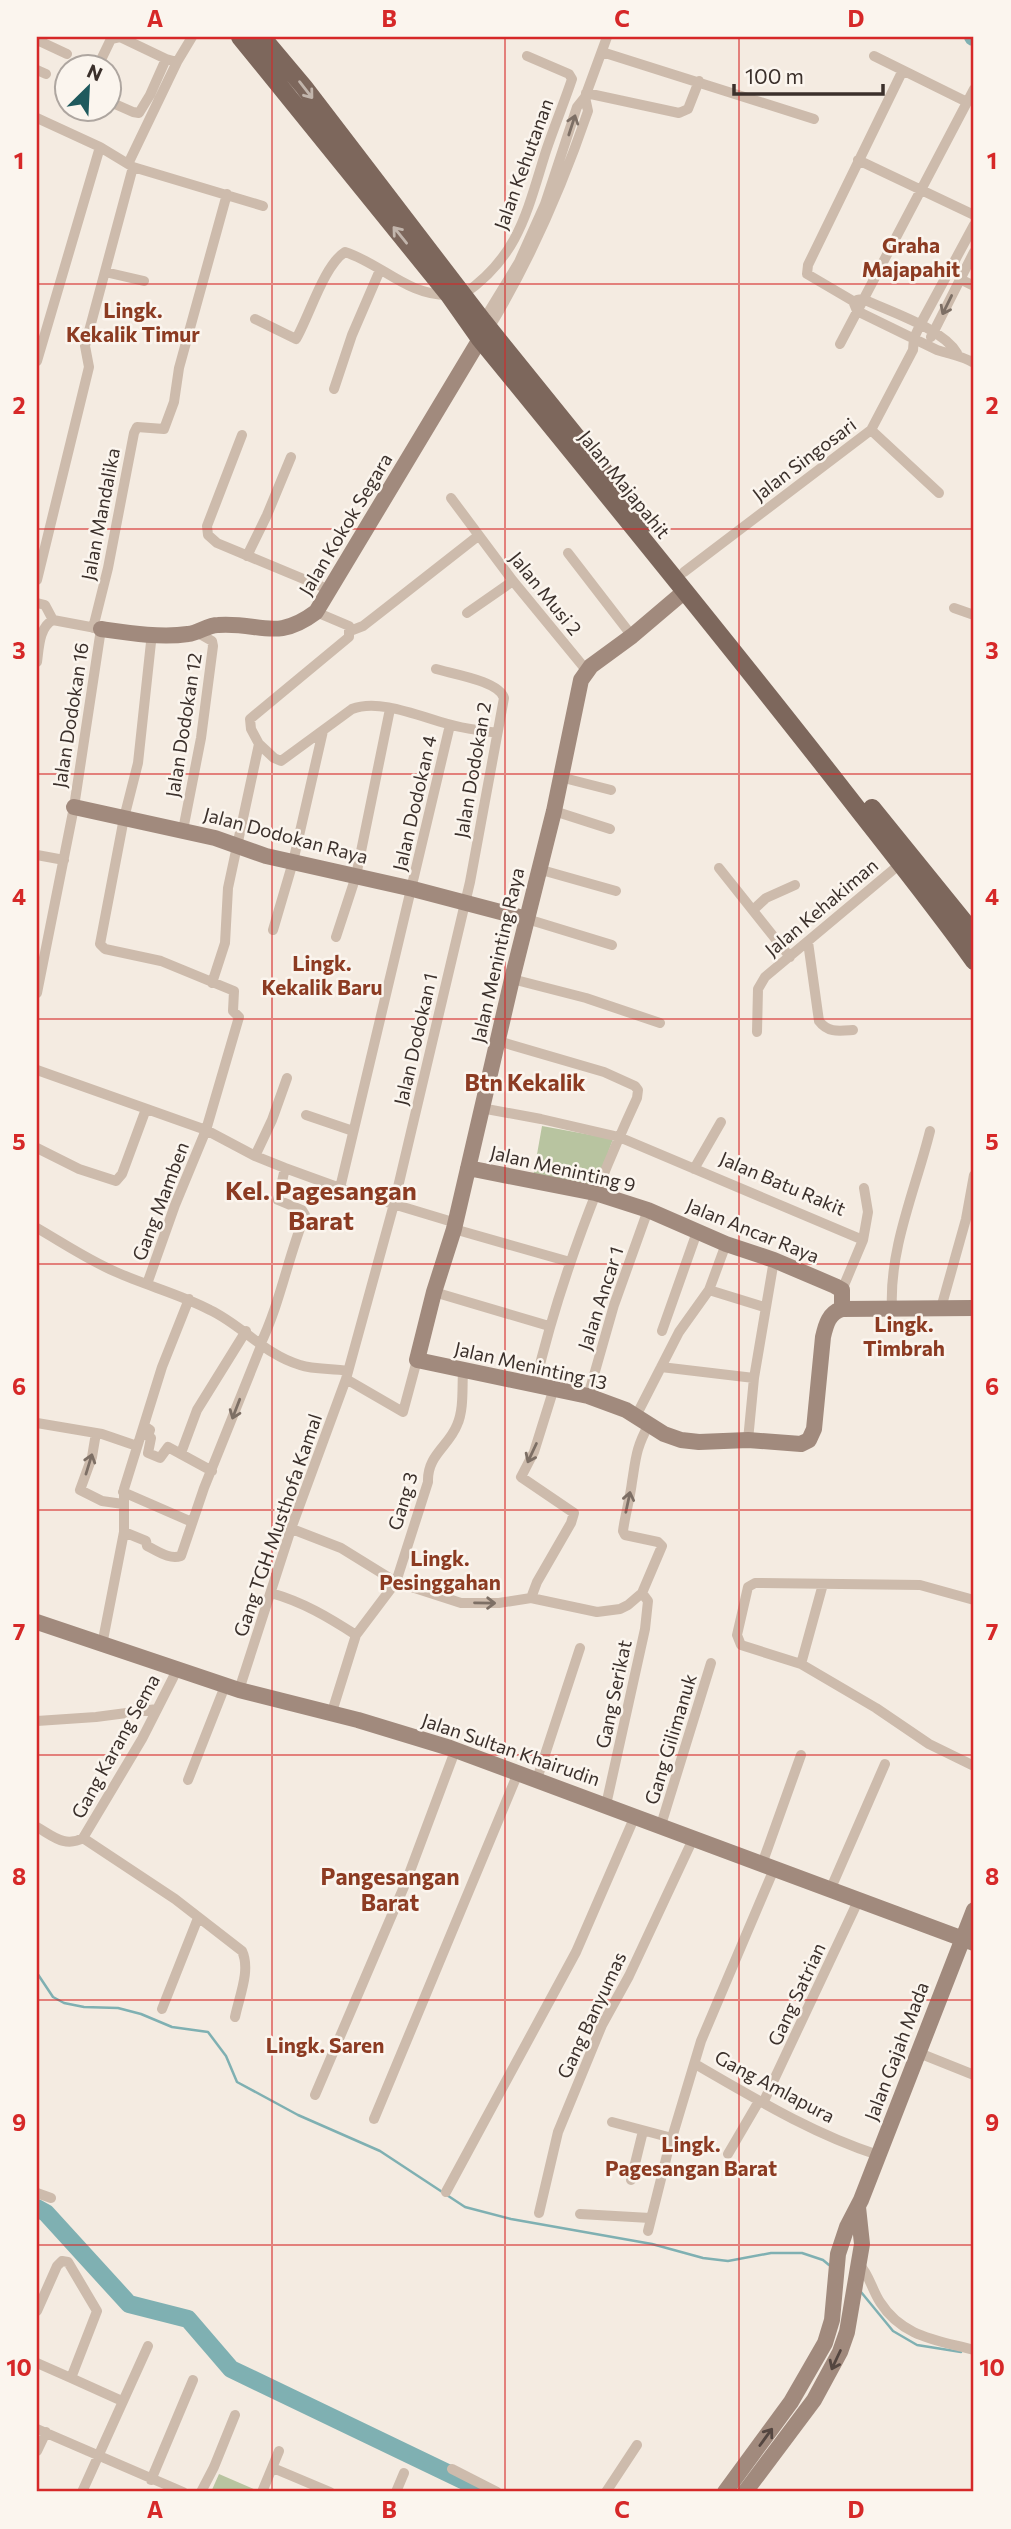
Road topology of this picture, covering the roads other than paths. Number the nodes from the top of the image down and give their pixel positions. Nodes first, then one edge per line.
1 (192, 37) edge
2 (240, 37) edge
3 (607, 37) edge
4 (37, 40) edge
5 (261, 45) edge
6 (62, 52) edge
7 (105, 52) edge
8 (602, 52) junction
9 (527, 56) dead end
10 (874, 57) dead end
11 (172, 60) junction
12 (902, 72) junction
13 (699, 82) junction
14 (974, 89) edge
15 (585, 95) junction
16 (967, 102) junction
17 (122, 108) edge
18 (37, 118) edge
19 (814, 119) dead end
20 (100, 147) junction
21 (858, 160) junction
22 (131, 166) junction
23 (921, 190) junction
24 (227, 194) junction
25 (263, 206) dead end
26 (974, 215) edge
27 (974, 227) edge
28 (974, 252) edge
29 (380, 270) junction
30 (106, 272) junction
31 (960, 279) junction
32 (144, 281) dead end
33 (974, 286) edge
34 (456, 295) junction
35 (858, 304) junction
36 (255, 319) dead end
37 (920, 326) junction
38 (484, 329) junction
39 (934, 333) junction
40 (914, 338) junction
41 (840, 344) dead end
42 (927, 345) junction
43 (913, 350) junction
44 (957, 353) junction
45 (37, 362) edge
46 (974, 363) edge
47 (334, 389) dead end
48 (872, 430) junction
49 (242, 435) dead end
50 (291, 457) dead end
51 (940, 494) dead end
52 (451, 498) dead end
53 (640, 526) junction
54 (478, 536) junction
55 (568, 553) dead end
56 (247, 556) junction
57 (684, 572) junction
58 (37, 580) edge
59 (513, 581) junction
60 (330, 590) junction
61 (685, 591) junction
62 (37, 603) edge
63 (954, 608) dead end
64 (316, 612) junction
65 (467, 613) dead end
66 (974, 615) edge
67 (53, 620) junction
68 (97, 628) junction
69 (198, 633) junction
70 (152, 634) junction
71 (350, 634) junction
72 (632, 636) junction
73 (37, 662) edge
74 (436, 669) dead end
75 (587, 671) junction
76 (390, 709) junction
77 (450, 725) junction
78 (323, 731) junction
79 (497, 733) junction
80 (259, 744) junction
81 (560, 777) junction
82 (611, 790) dead end
83 (863, 806) junction
84 (74, 807) junction
85 (554, 811) junction
86 (124, 818) junction
87 (880, 828) junction
88 (610, 829) dead end
89 (183, 830) junction
90 (236, 844) junction
91 (37, 855) edge
92 (64, 860) junction
93 (293, 862) junction
94 (900, 864) junction
95 (719, 868) dead end
96 (538, 869) junction
97 (356, 876) junction
98 (470, 882) joint
99 (795, 885) dead end
100 (412, 889) junction
101 (616, 891) dead end
102 (465, 903) junction
103 (753, 910) junction
104 (527, 919) junction
105 (273, 930) dead end
106 (974, 934) edge
107 (337, 937) dead end
108 (808, 942) junction
109 (612, 945) dead end
110 (790, 957) junction
111 (41, 960) edge
112 (974, 961) edge
113 (512, 979) junction
114 (212, 983) junction
115 (37, 993) edge
116 (660, 1023) dead end
117 (853, 1030) dead end
118 (757, 1032) dead end
119 (498, 1041) junction
120 (37, 1070) edge
121 (287, 1078) dead end
122 (146, 1108) junction
123 (481, 1108) junction
124 (306, 1115) dead end
125 (721, 1122) dead end
126 (206, 1130) junction
127 (353, 1131) junction
128 (930, 1131) dead end
129 (618, 1137) junction
130 (37, 1148) edge
131 (256, 1156) junction
132 (285, 1168) junction
133 (468, 1168) junction
134 (694, 1169) junction
135 (974, 1175) edge
136 (340, 1188) junction
137 (864, 1188) dead end
138 (595, 1193) junction
139 (394, 1204) junction
140 (648, 1210) junction
141 (455, 1226) junction
142 (37, 1228) edge
143 (697, 1232) junction
144 (863, 1240) junction
145 (726, 1244) junction
146 (774, 1261) junction
147 (570, 1262) junction
148 (147, 1284) junction
149 (709, 1290) junction
150 (842, 1290) junction
151 (434, 1292) junction
152 (189, 1299) junction
153 (764, 1307) junction
154 (892, 1308) junction
155 (941, 1308) junction
156 (974, 1308) edge
157 (842, 1309) junction
158 (549, 1326) junction
159 (246, 1331) junction
160 (662, 1331) dead end
161 (260, 1345) junction
162 (417, 1360) junction
163 (661, 1367) junction
164 (463, 1371) junction
165 (347, 1375) junction
166 (754, 1378) junction
167 (535, 1385) junction
168 (554, 1388) junction
169 (588, 1396) junction
170 (643, 1420) junction
171 (37, 1423) edge
172 (143, 1429) junction
173 (96, 1433) junction
174 (748, 1440) junction
175 (137, 1446) junction
176 (181, 1453) junction
177 (212, 1471) junction
178 (123, 1495) junction
179 (192, 1522) junction
180 (292, 1529) junction
181 (124, 1532) junction
182 (396, 1582) junction
183 (824, 1584) junction
184 (271, 1593) junction
185 (642, 1593) junction
186 (531, 1598) junction
187 (974, 1600) edge
188 (37, 1622) edge
189 (356, 1635) junction
190 (102, 1645) junction
191 (580, 1648) dead end
192 (711, 1663) dead end
193 (801, 1664) junction
194 (177, 1670) junction
195 (232, 1688) junction
196 (157, 1709) junction
197 (331, 1715) junction
198 (37, 1721) edge
199 (455, 1751) junction
200 (801, 1755) dead end
201 (885, 1764) dead end
202 (974, 1766) edge
203 (518, 1773) junction
204 (537, 1779) junction
205 (188, 1780) dead end
206 (606, 1805) junction
207 (635, 1816) junction
208 (662, 1825) junction
209 (37, 1826) edge
210 (83, 1838) junction
211 (693, 1839) junction
212 (768, 1867) junction
213 (831, 1888) junction
214 (859, 1899) junction
215 (974, 1910) edge
216 (198, 1919) junction
217 (968, 1941) edge
218 (162, 2009) dead end
219 (235, 2017) dead end
220 (919, 2053) junction
221 (695, 2064) junction
222 (974, 2075) edge
223 (315, 2095) dead end
224 (761, 2102) junction
225 (374, 2119) dead end
226 (612, 2122) dead end
227 (643, 2132) junction
228 (672, 2138) junction
229 (728, 2154) dead end
230 (878, 2155) junction
231 (631, 2180) dead end
232 (446, 2192) dead end
233 (37, 2193) edge
234 (51, 2198) dead end
235 (858, 2207) junction
236 (539, 2213) dead end
237 (580, 2214) dead end
238 (650, 2218) junction
239 (648, 2231) dead end
240 (857, 2279) junction
241 (37, 2311) edge
242 (148, 2346) dead end
243 (974, 2350) edge
244 (37, 2363) edge
245 (71, 2378) junction
246 (193, 2380) dead end
247 (122, 2401) junction
248 (791, 2402) junction
249 (235, 2415) dead end
250 (804, 2415) junction
251 (41, 2430) edge
252 (637, 2445) dead end
253 (37, 2451) edge
254 (279, 2451) dead end
255 (99, 2455) junction
256 (272, 2468) junction
257 (452, 2469) dead end
258 (404, 2473) dead end
259 (151, 2480) junction
260 (82, 2492) edge
261 (183, 2492) edge
262 (201, 2492) edge
263 (262, 2492) edge
264 (330, 2492) edge
265 (396, 2492) edge
266 (496, 2492) edge
267 (606, 2492) edge
268 (725, 2492) edge
269 (745, 2492) edge

1 - 11 street
2 - 5 main road, Jalan Majapahit
3 - 8 street
4 - 6 street
5 - 34 main road, Jalan Majapahit
7 - 11 street
8 - 13 street
8 - 15 street
9 - 34 street, Jalan Kehutanan
10 - 12 street
11 - 17 street
11 - 22 street
12 - 16 street
12 - 21 street
13 - 15 street
13 - 19 street
14 - 16 street
15 - 38 street
16 - 23 street
18 - 20 street
20 - 22 street
20 - 45 street
21 - 23 street
21 - 35 street
22 - 24 street
22 - 30 street
23 - 26 street
23 - 35 street
24 - 25 street
24 - 68 street, Jalan Mandalika
27 - 37 street
28 - 31 street
29 - 34 street
29 - 36 street
29 - 47 street
30 - 32 street
30 - 58 street
31 - 33 street
31 -> 39 street
34 - 38 main road, Jalan Majapahit
35 - 37 street
35 - 40 street
35 - 41 street
37 - 39 street
37 - 40 street
38 - 53 main road, Jalan Majapahit
38 - 60 street, Jalan Kokok Segara
39 - 42 street
39 - 44 street
40 - 42 street
40 - 43 street
42 - 43 street
42 - 44 street
43 - 48 street
44 - 46 street
48 - 51 street, Jalan Singosari
48 - 57 street, Jalan Singosari
49 - 56 street
50 - 56 street
52 - 54 street, Jalan Musi 2
53 - 57 main road, Jalan Majapahit
53 - 61 main road, Jalan Majapahit
54 - 59 street, Jalan Musi 2
54 - 71 street
55 - 72 street
56 - 60 street
57 - 83 main road, Jalan Majapahit
59 - 65 street
59 - 75 street, Jalan Musi 2
60 - 64 street, Jalan Kokok Segara
61 - 72 street
61 - 83 main road, Jalan Majapahit
62 - 67 street
63 - 66 street
64 - 69 street, Jalan Kokok Segara
64 - 71 street
67 - 68 street
67 - 73 street
68 - 70 street, Jalan Kokok Segara
68 - 84 street, Jalan Dodokan 16
69 - 70 street, Jalan Kokok Segara
69 - 89 street, Jalan Dodokan 12
70 - 86 street
71 - 80 street
72 - 75 street
74 - 79 street, Jalan Dodokan 2
75 - 81 street, Jalan Meninting Raya
76 - 77 street, Jalan Dodokan 4
76 - 78 street, Jalan Dodokan 4
76 - 97 street
77 - 79 street, Jalan Dodokan 4
77 - 100 street, Jalan Dodokan 4
78 - 80 street, Jalan Dodokan 4
78 - 93 street
79 - 98 street, Jalan Dodokan 2
80 - 90 street
81 - 82 street
81 - 85 street, Jalan Meninting Raya
83 - 87 main road, Jalan Majapahit
84 - 86 street, Jalan Dodokan Raya
84 - 92 street, Jalan Dodokan 16
85 - 88 street
85 - 96 street, Jalan Meninting Raya
86 - 89 street, Jalan Dodokan Raya
86 - 114 street
87 - 94 main road, Jalan Majapahit
87 - 106 main road, Jalan Majapahit
89 - 90 street, Jalan Dodokan Raya
90 - 93 street, Jalan Dodokan Raya
90 - 114 street
91 - 92 street
92 - 111 street, Jalan Dodokan 16
93 - 97 street, Jalan Dodokan Raya
93 - 105 street
94 - 108 street, Jalan Kehakiman
94 - 112 main road, Jalan Majapahit
95 - 103 street
96 - 101 street
96 - 104 street, Jalan Meninting Raya
97 - 100 street, Jalan Dodokan Raya
97 - 107 street
98 - 102 street, Jalan Dodokan 1
99 - 103 street
100 - 102 street, Jalan Dodokan Raya
100 - 127 street, Jalan Dodokan 4
102 - 104 street, Jalan Dodokan Raya
102 - 139 street, Jalan Dodokan 1
103 - 110 street
104 - 109 street
104 - 113 street, Jalan Meninting Raya
108 - 110 street, Jalan Kehakiman
108 - 117 street
110 - 118 street, Jalan Kehakiman
111 - 115 street, Jalan Dodokan 16
113 - 116 street
113 - 119 street, Jalan Meninting Raya
114 - 126 street, Gang Mamben
119 - 123 street, Jalan Meninting Raya
119 - 129 street
120 - 122 street
121 - 131 street
122 - 126 street
122 - 130 street
123 - 129 street, Jalan Batu Rakit
123 - 133 street, Jalan Meninting Raya
124 - 127 street
125 - 134 street
126 - 131 street
126 - 148 street, Gang Mamben
127 - 136 street, Jalan Dodokan 4
128 - 154 street
129 - 134 street, Jalan Batu Rakit
129 - 138 street
131 - 132 street
132 - 136 street
132 - 161 street
133 - 138 street, Jalan Meninting 9
133 - 141 street, Jalan Meninting Raya
134 - 144 street, Jalan Batu Rakit
135 - 155 street
136 - 139 street
137 - 144 street
138 - 140 street, Jalan Meninting 9
138 - 147 street
139 - 141 street
139 - 165 street, Jalan Dodokan 1
140 - 143 street, Jalan Ancar Raya
140 - 169 street, Jalan Ancar 1
141 - 147 street
141 - 151 street, Jalan Meninting Raya
142 - 148 street
143 - 145 street, Jalan Ancar Raya
143 - 160 street
144 - 150 street
145 - 146 street, Jalan Ancar Raya
145 - 149 street
146 - 150 street, Jalan Ancar Raya
146 - 153 street
147 - 158 street
148 - 152 street
149 - 153 street
149 - 163 street
150 - 157 street
151 - 158 street
151 - 162 street, Jalan Meninting Raya
152 - 159 street
152 - 172 street
153 - 166 street
154 - 155 street
154 - 157 street
155 - 156 street
157 - 174 street, Jalan Meninting 13
158 - 167 street
159 - 161 street
159 - 176 street
161 - 165 street
161 -> 177 street
162 - 164 street, Jalan Meninting 13
162 - 165 street, Jalan Meninting Raya
163 - 166 street
163 - 170 street
164 - 167 street, Jalan Meninting 13
164 - 182 street, Gang 3
165 - 180 street, Gang TGH Musthofa Kamal
166 - 174 street
167 - 168 street, Jalan Meninting 13
168 - 169 street, Jalan Meninting 13
168 -> 186 street
169 - 170 street, Jalan Meninting 13
170 - 174 street, Jalan Meninting 13
185 -> 170 street
171 - 173 street
172 - 175 street
172 - 176 street
173 - 175 street
178 -> 173 street
175 - 178 street
176 - 177 street
177 - 179 street
178 - 179 street
178 - 181 street
179 - 181 street
180 - 182 street
180 - 184 street, Gang TGH Musthofa Kamal
181 - 190 street
182 -> 186 street
182 - 189 street, Gang 3
183 - 187 street
183 - 193 street
183 - 193 street
184 - 189 street
184 - 195 street, Gang TGH Musthofa Kamal
185 - 186 street
185 - 206 street, Gang Serikat
188 - 190 street, Jalan Sultan Khairudin
189 - 197 street, Gang 3
190 - 194 street, Jalan Sultan Khairudin
191 - 204 street
192 - 208 street, Gang Gilimanuk
193 - 202 street
194 - 195 street, Jalan Sultan Khairudin
194 - 196 street, Gang Karang Sema
195 - 197 street, Jalan Sultan Khairudin
195 - 205 street, Gang TGH Musthofa Kamal
196 - 198 street
196 - 210 street, Gang Karang Sema
197 - 199 street, Jalan Sultan Khairudin
199 - 203 street, Jalan Sultan Khairudin
199 - 223 street
200 - 212 street
201 - 213 street
203 - 204 street, Jalan Sultan Khairudin
203 - 225 street
204 - 206 street, Jalan Sultan Khairudin
206 - 207 street, Jalan Sultan Khairudin
207 - 208 street, Jalan Sultan Khairudin
207 - 232 street
208 - 211 street, Jalan Sultan Khairudin
209 - 210 street
210 - 216 street
211 - 212 street, Jalan Sultan Khairudin
211 - 236 street, Gang Banyumas
212 - 213 street, Jalan Sultan Khairudin
212 - 221 street
213 - 214 street, Jalan Sultan Khairudin
214 - 217 street, Jalan Sultan Khairudin
214 - 224 street, Gang Satrian
215 - 217 street, Jalan Gajah Mada
216 - 218 street
216 - 219 street
217 - 220 street, Jalan Gajah Mada
220 - 222 street
220 - 230 street, Jalan Gajah Mada
221 - 224 street, Gang Amlapura
221 - 228 street
224 - 229 street, Gang Satrian
224 - 230 street, Gang Amlapura
226 - 227 street
227 - 228 street
227 - 231 street
228 - 238 street
230 - 235 street, Jalan Gajah Mada
233 - 234 street
235 - 240 street, Jalan Gajah Mada
235 - 248 street, Jalan Gajah Mada
237 - 238 street
238 - 239 street
240 - 243 street
240 -> 250 street, Jalan Gajah Mada
241 - 245 street
242 - 247 street
244 - 245 street
245 - 247 street
246 - 259 street
247 - 255 street
248 - 250 street
268 -> 248 street, Jalan Gajah Mada
249 - 262 street
250 - 269 street, Jalan Gajah Mada
251 - 253 street
251 - 255 street
252 - 267 street
254 - 256 street
255 - 259 street
255 - 260 street
256 - 263 street
256 - 264 street
257 - 266 street
258 - 265 street
259 - 261 street

